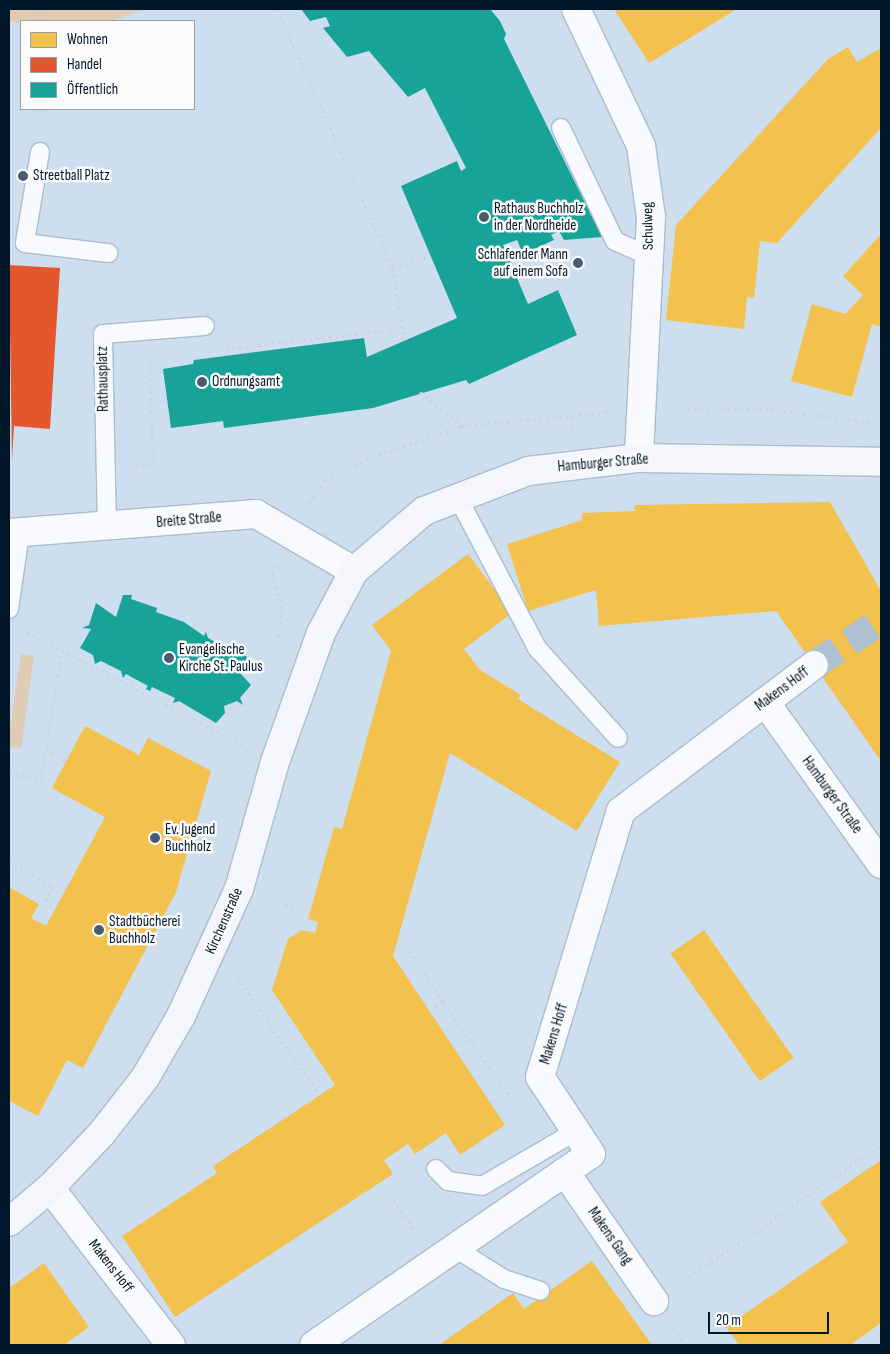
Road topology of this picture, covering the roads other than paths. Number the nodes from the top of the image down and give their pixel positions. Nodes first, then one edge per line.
1 (576, 9) edge
2 (561, 128) dead end
3 (40, 152) dead end
4 (108, 253) dead end
5 (648, 256) junction
6 (206, 326) dead end
7 (639, 458) junction
8 (881, 462) edge
9 (458, 498) junction
10 (107, 528) junction
11 (14, 534) edge
12 (354, 571) junction
13 (9, 609) edge
14 (814, 665) tunnel mouth
15 (765, 702) junction
16 (618, 738) dead end
17 (881, 863) edge
18 (576, 1131) junction
19 (436, 1170) dead end
20 (565, 1172) junction
21 (50, 1188) junction
22 (9, 1222) edge
23 (455, 1248) junction
24 (540, 1291) dead end
25 (654, 1301) road end
26 (171, 1345) edge
27 (314, 1345) edge

1 - 5 street, Schulweg
2 - 5 lane
3 - 4 lane
5 - 7 street, Schulweg
6 - 10 lane, Rathausplatz
7 - 8 main road, Hamburger Straße
7 - 9 main road, Hamburger Straße
9 - 12 main road, Hamburger Straße
9 - 16 lane
10 - 11 street, Breite Straße
10 - 12 street, Breite Straße
11 - 13 lane
12 - 21 main road, Kirchenstraße
14 - 15 street, Makens Hoff
15 - 17 street, Hamburger Straße
15 - 18 street, Makens Hoff
18 - 19 lane
18 - 20 street, Makens Hoff
20 - 23 street, Makens Hoff
20 - 25 street, Makens Gang
21 - 22 main road, Kirchenstraße
21 - 26 street, Makens Hoff
23 - 24 lane
23 - 27 street, Makens Hoff

